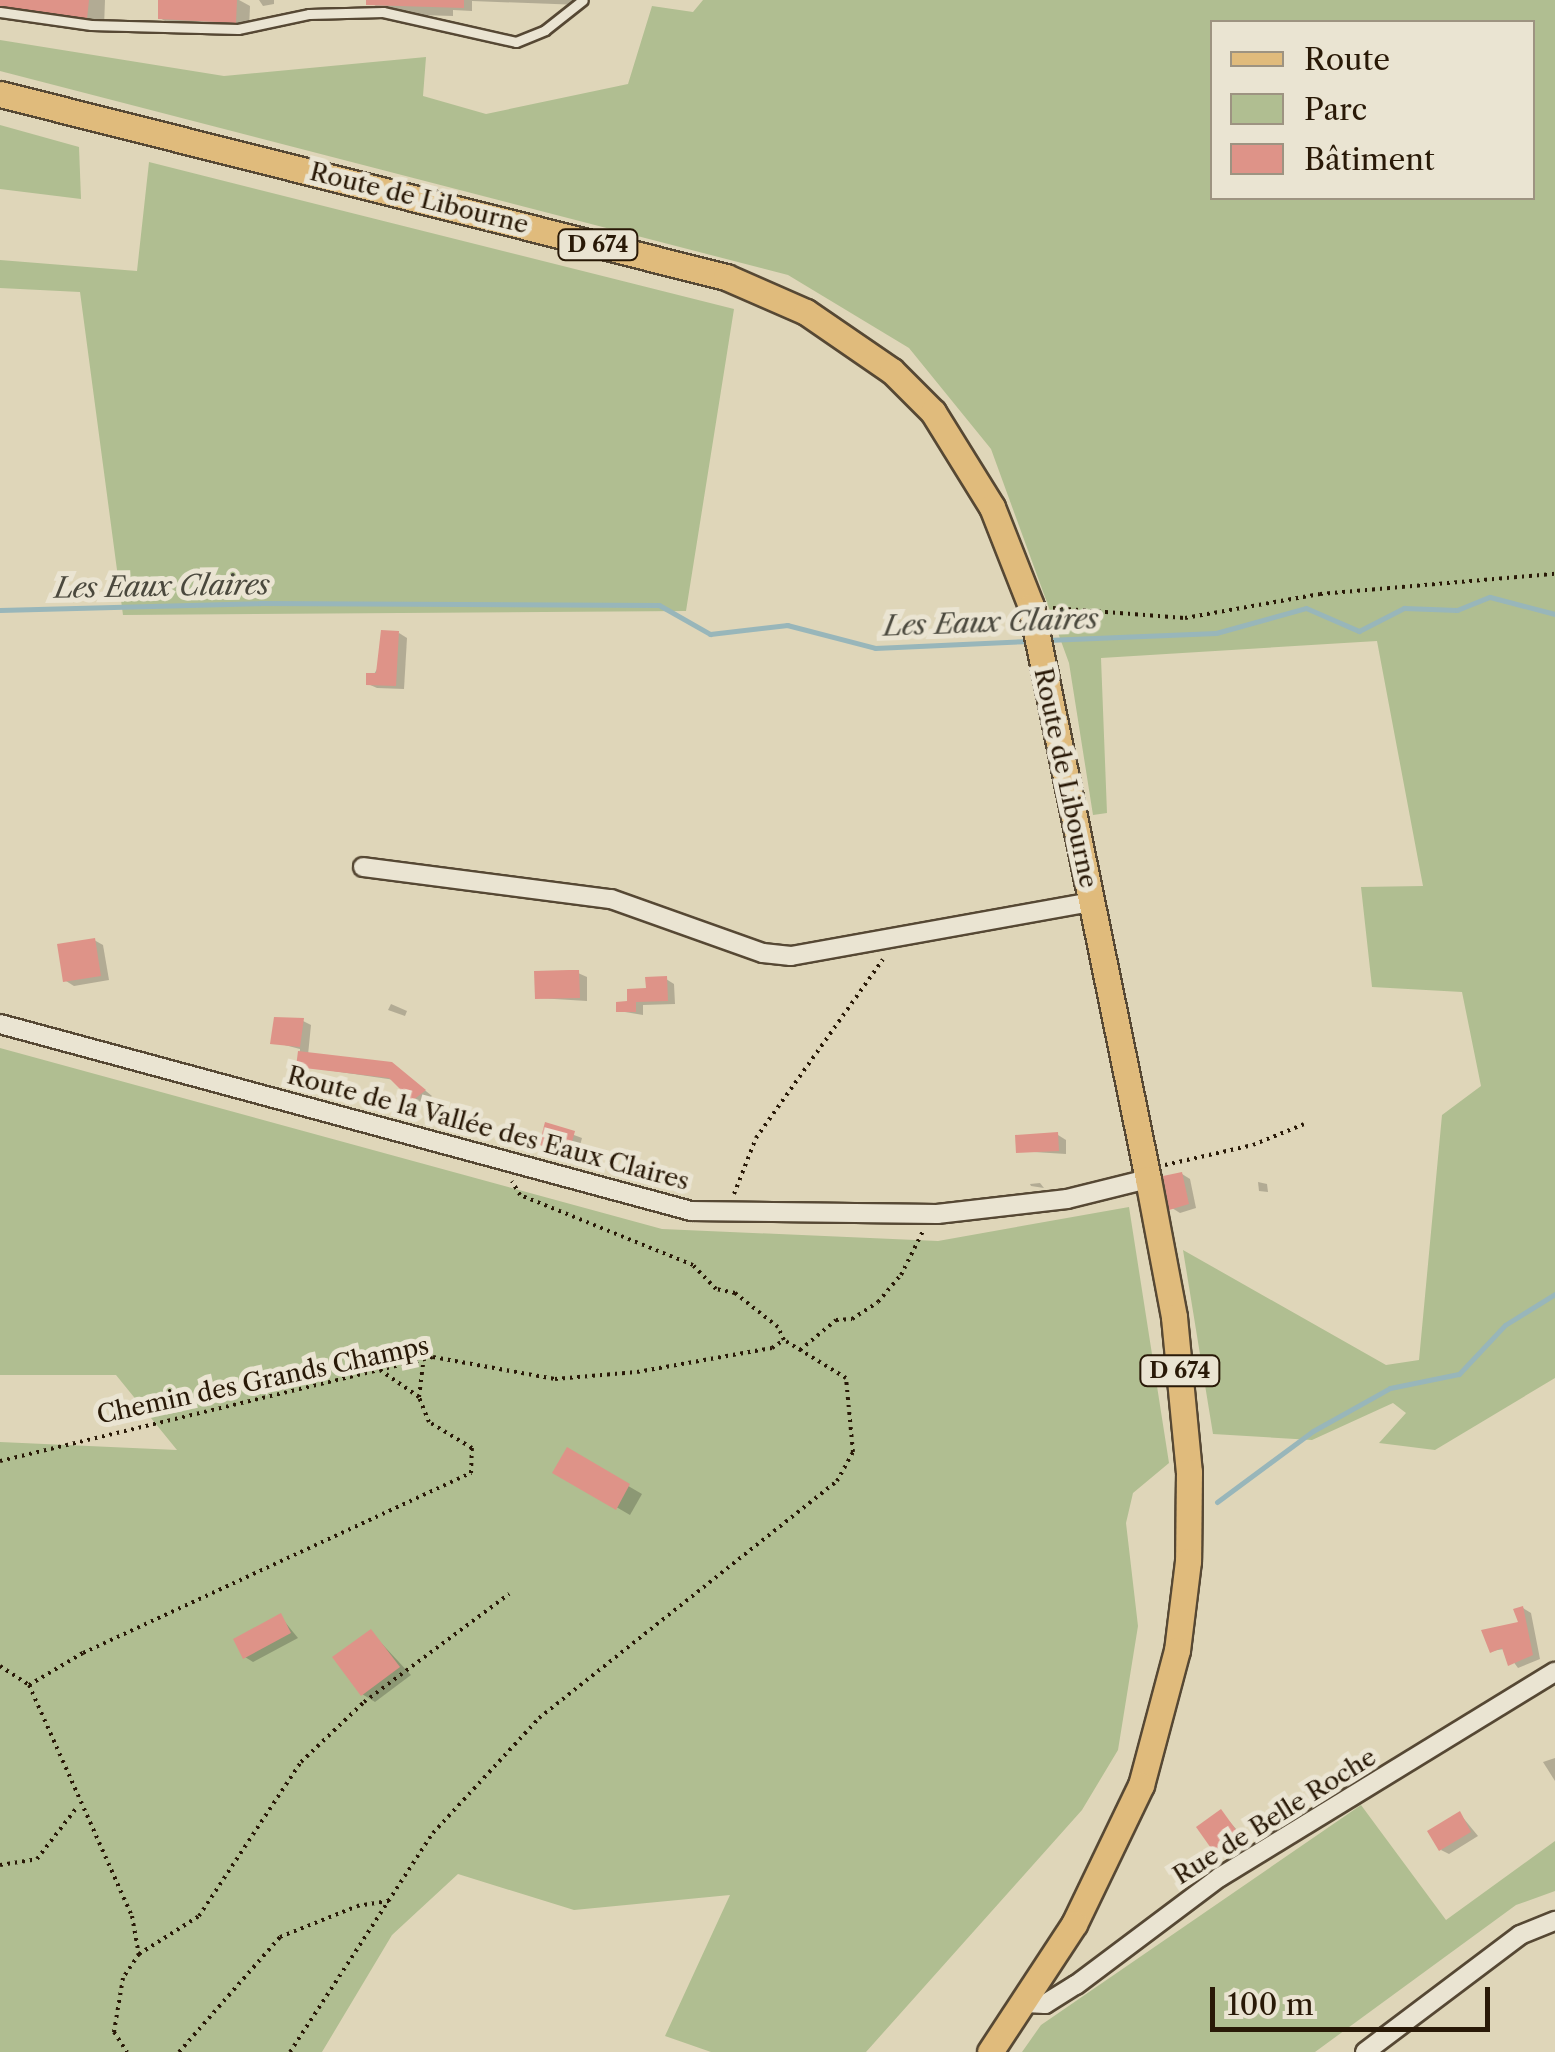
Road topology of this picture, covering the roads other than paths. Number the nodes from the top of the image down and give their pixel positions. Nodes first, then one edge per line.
1 (583, 0) edge
2 (0, 12) edge
3 (0, 94) edge
4 (363, 867) dead end
5 (1090, 902) junction
6 (0, 1024) edge
7 (1147, 1174) junction
8 (1555, 1672) edge
9 (1555, 1921) edge
10 (1026, 2002) junction
11 (990, 2052) edge
12 (1365, 2052) edge

1 - 2 lane
3 - 5 main road, Route de Libourne / D 674
4 - 5 street
5 - 7 main road, Route de Libourne / D 674
6 - 7 street, Route de la Vallée des Eaux Claires
7 - 10 main road, Route de Libourne / D 674
8 - 10 street, Rue de Belle Roche
9 - 12 street
10 - 11 main road, Route de Libourne / D 674

